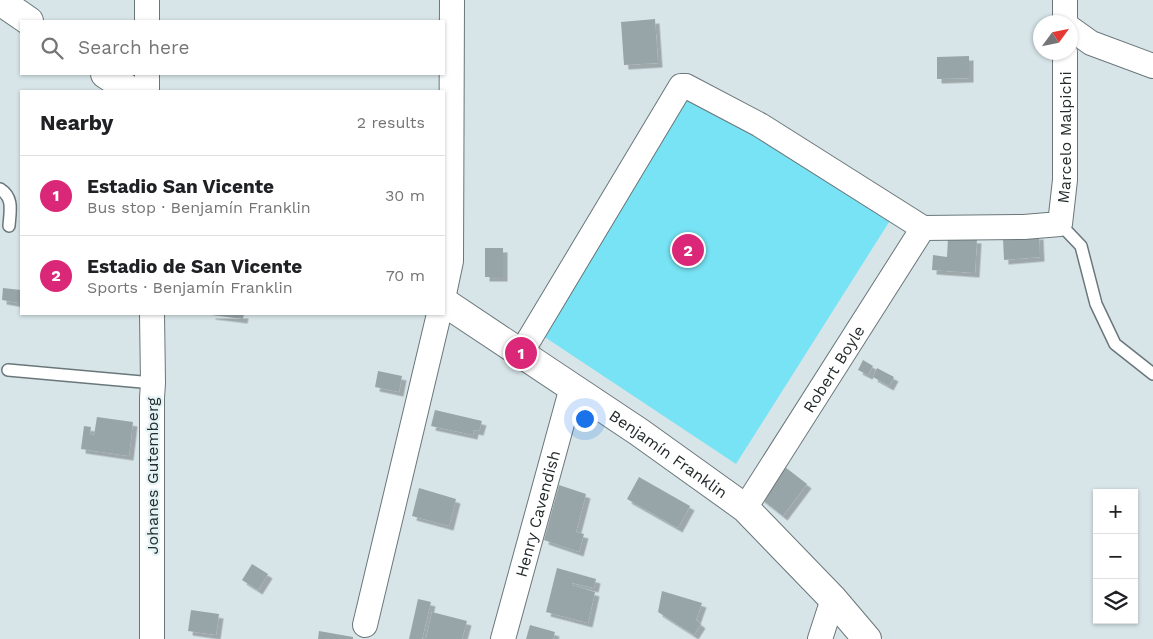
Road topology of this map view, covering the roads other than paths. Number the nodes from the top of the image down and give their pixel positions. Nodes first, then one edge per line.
1 (147, 0) edge
2 (452, 0) edge
3 (1066, 0) edge
4 (3, 2) edge
5 (1065, 15) edge
6 (28, 20) edge
7 (147, 20) edge
8 (1078, 34) edge
9 (1065, 60) edge
10 (1153, 66) edge
11 (107, 75) edge
12 (147, 75) edge
13 (129, 90) edge
14 (147, 90) edge
15 (0, 189) edge
16 (1060, 224) junction
17 (9, 226) dead end
18 (923, 228) junction
19 (445, 289) edge
20 (445, 303) edge
21 (152, 315) edge
22 (439, 315) edge
23 (521, 353) junction
24 (8, 370) dead end
25 (1153, 374) edge
26 (153, 383) junction
27 (572, 387) junction
28 (745, 508) junction
29 (832, 599) junction
30 (365, 625) dead end
31 (152, 639) edge
32 (503, 639) edge
33 (820, 639) edge
34 (867, 639) edge

1 - 7 street
2 - 19 street
3 - 5 street
4 - 6 street
8 - 10 street
9 - 16 street, Marcelo Malpichi
11 - 13 street
12 - 14 street
15 - 17 lane
16 - 18 street
16 - 25 lane
18 - 23 street
18 - 28 street, Robert Boyle
20 - 23 street, Benjamín Franklin
21 - 26 street, Johanes Gutemberg
22 - 30 street
23 - 27 street, Benjamín Franklin
24 - 26 lane
26 - 31 street, Johanes Gutemberg
27 - 28 street, Benjamín Franklin
27 - 32 street, Henry Cavendish
28 - 29 street, Benjamín Franklin
29 - 33 street
29 - 34 street, Benjamín Franklin

